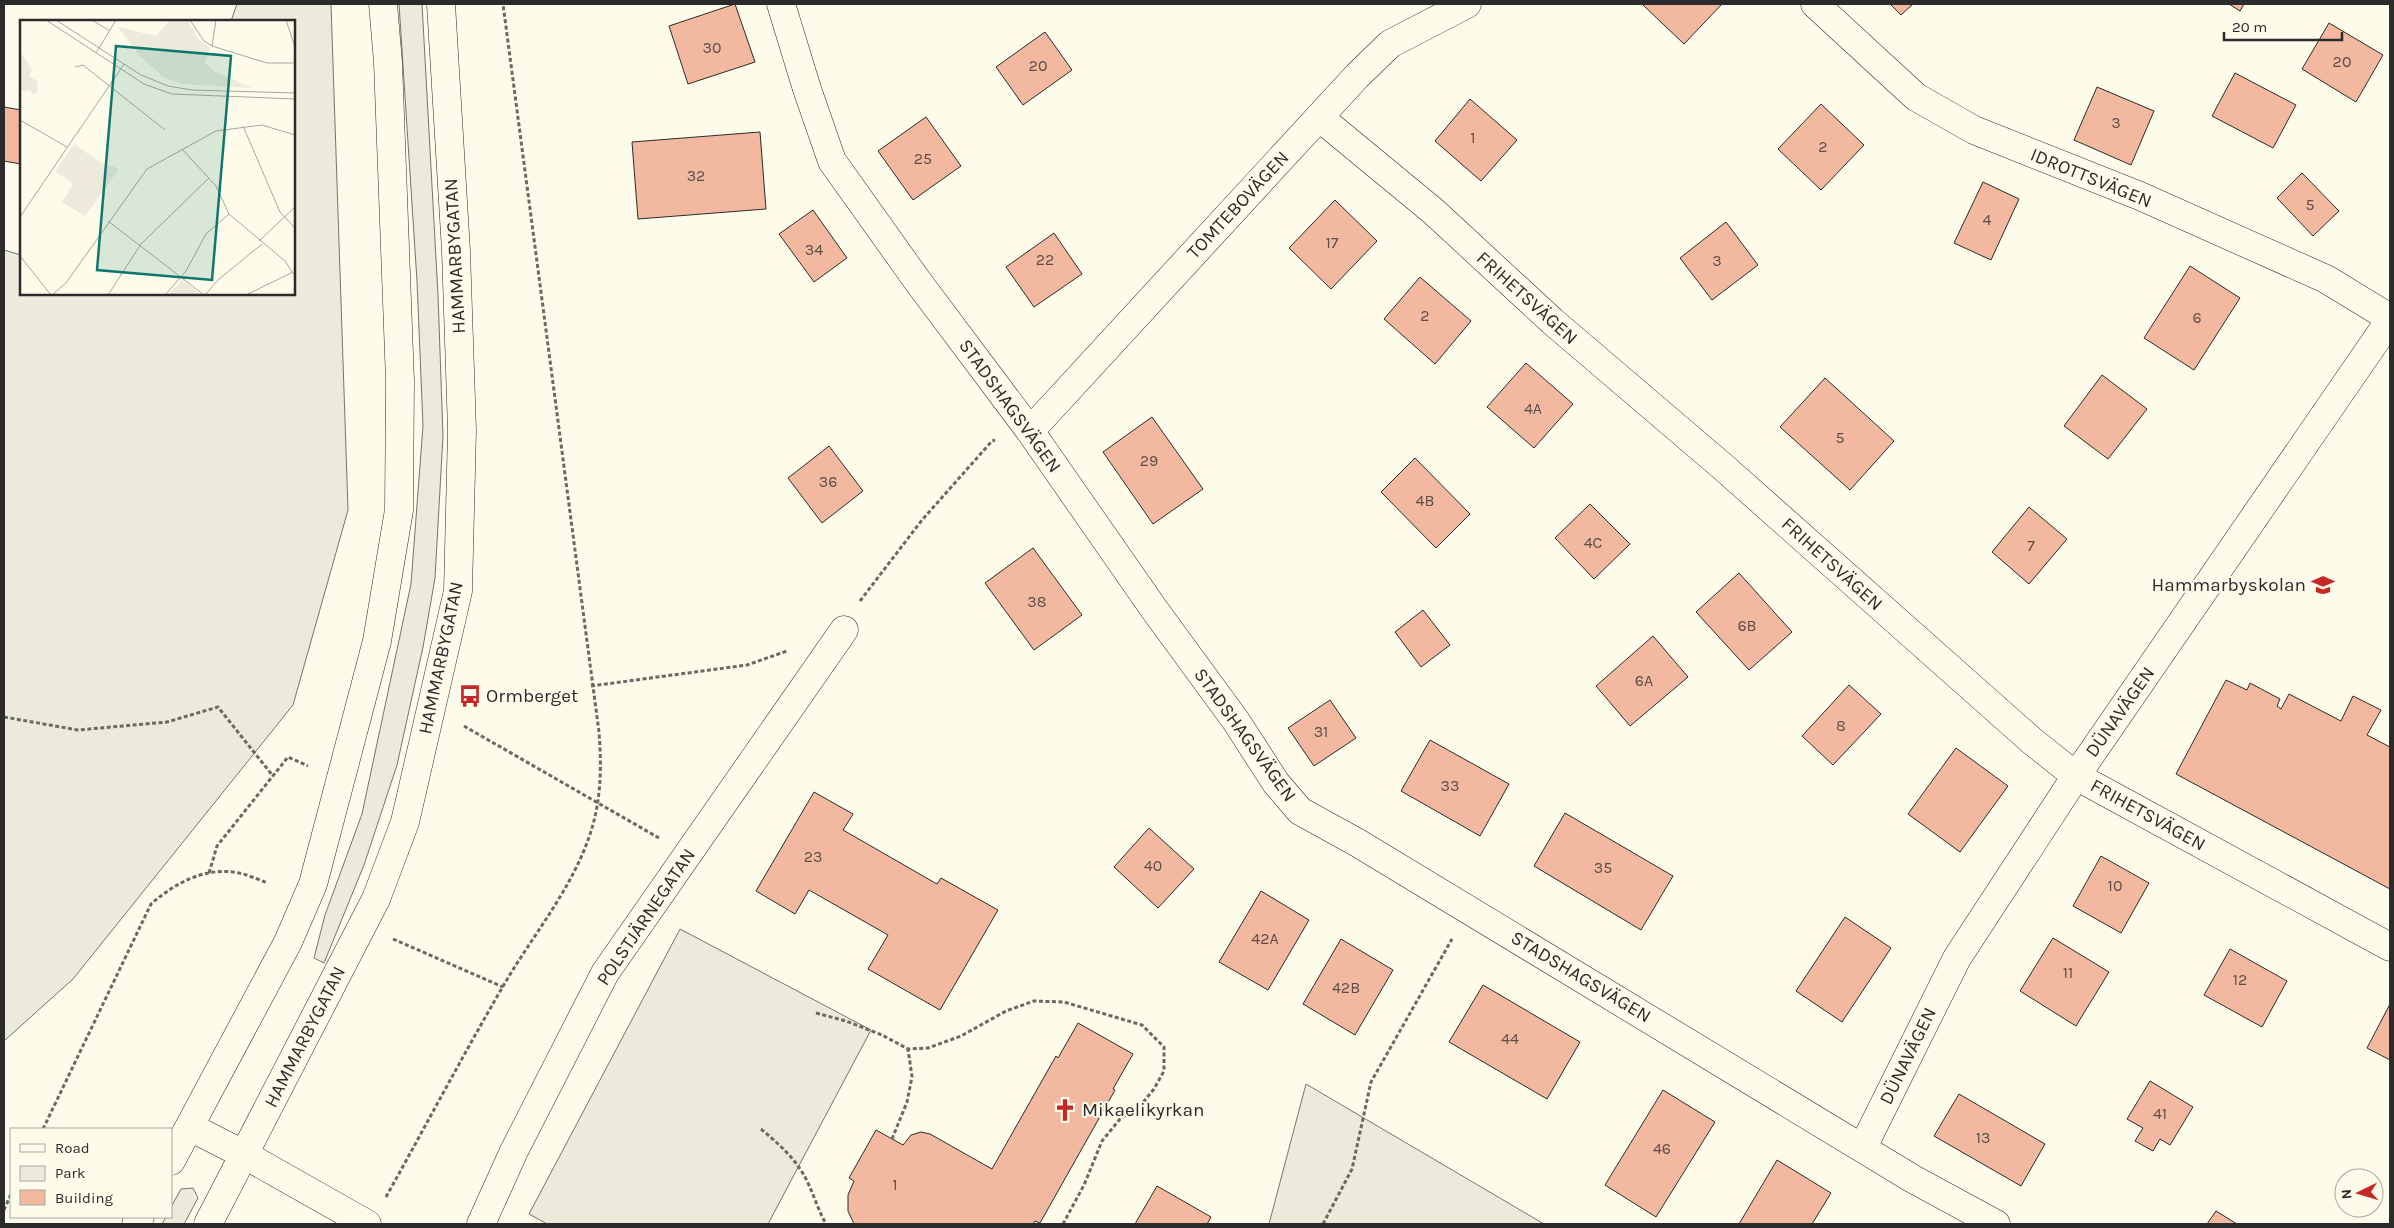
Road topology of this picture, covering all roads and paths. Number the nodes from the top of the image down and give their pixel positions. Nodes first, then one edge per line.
1 (383, 4) edge
2 (441, 4) edge
3 (503, 4) edge
4 (782, 4) edge
5 (1467, 4) edge
6 (1815, 4) edge
7 (1320, 117) junction
8 (2390, 319) edge
9 (1030, 431) junction
10 (844, 630) joint
11 (791, 649) dead end
12 (591, 686) junction
13 (4, 717) edge
14 (464, 726) dead end
15 (308, 766) dead end
16 (273, 776) junction
17 (2076, 776) junction
18 (598, 804) junction
19 (685, 858) junction
20 (209, 873) junction
21 (268, 883) dead end
22 (1469, 910) junction
23 (392, 938) dead end
24 (2390, 947) edge
25 (502, 987) junction
26 (816, 1013) dead end
27 (908, 1049) junction
28 (190, 1127) junction
29 (43, 1128) edge
30 (761, 1129) dead end
31 (892, 1139) dead end
32 (1863, 1147) junction
33 (245, 1155) junction
34 (172, 1159) edge
35 (10, 1196) edge
36 (385, 1199) dead end
37 (4, 1210) edge
38 (208, 1224) edge
39 (367, 1224) edge
40 (481, 1224) edge
41 (826, 1224) edge
42 (1063, 1224) edge
43 (1323, 1224) edge
44 (1996, 1224) edge

1 - 28 street
2 - 33 street, HAMMARBYGATAN
3 - 12 path
4 - 9 street, STADSHAGSVÄGEN
5 - 7 street, TOMTEBOVÄGEN
6 - 8 street, IDROTTSVÄGEN
7 - 9 street, TOMTEBOVÄGEN
7 - 17 street, FRIHETSVÄGEN
8 - 17 street, DÜNAVÄGEN
9 - 10 path
9 - 22 street, STADSHAGSVÄGEN
10 - 19 street, POLSTJÄRNEGATAN
11 - 12 path
12 - 18 path
13 - 16 path
14 - 18 path
15 - 16 path
16 - 20 path
17 - 24 street, FRIHETSVÄGEN
17 - 32 street, DÜNAVÄGEN
18 - 19 path
18 - 25 path
19 - 40 street, POLSTJÄRNEGATAN
20 - 21 path
20 - 29 path
22 - 32 street, STADSHAGSVÄGEN
22 - 43 path
23 - 25 path
25 - 36 path
26 - 27 path
27 - 31 path
27 - 42 path
28 - 33 street
28 - 34 street
30 - 41 path
32 - 44 street, STADSHAGSVÄGEN
33 - 38 street, HAMMARBYGATAN
33 - 39 street
35 - 37 path

